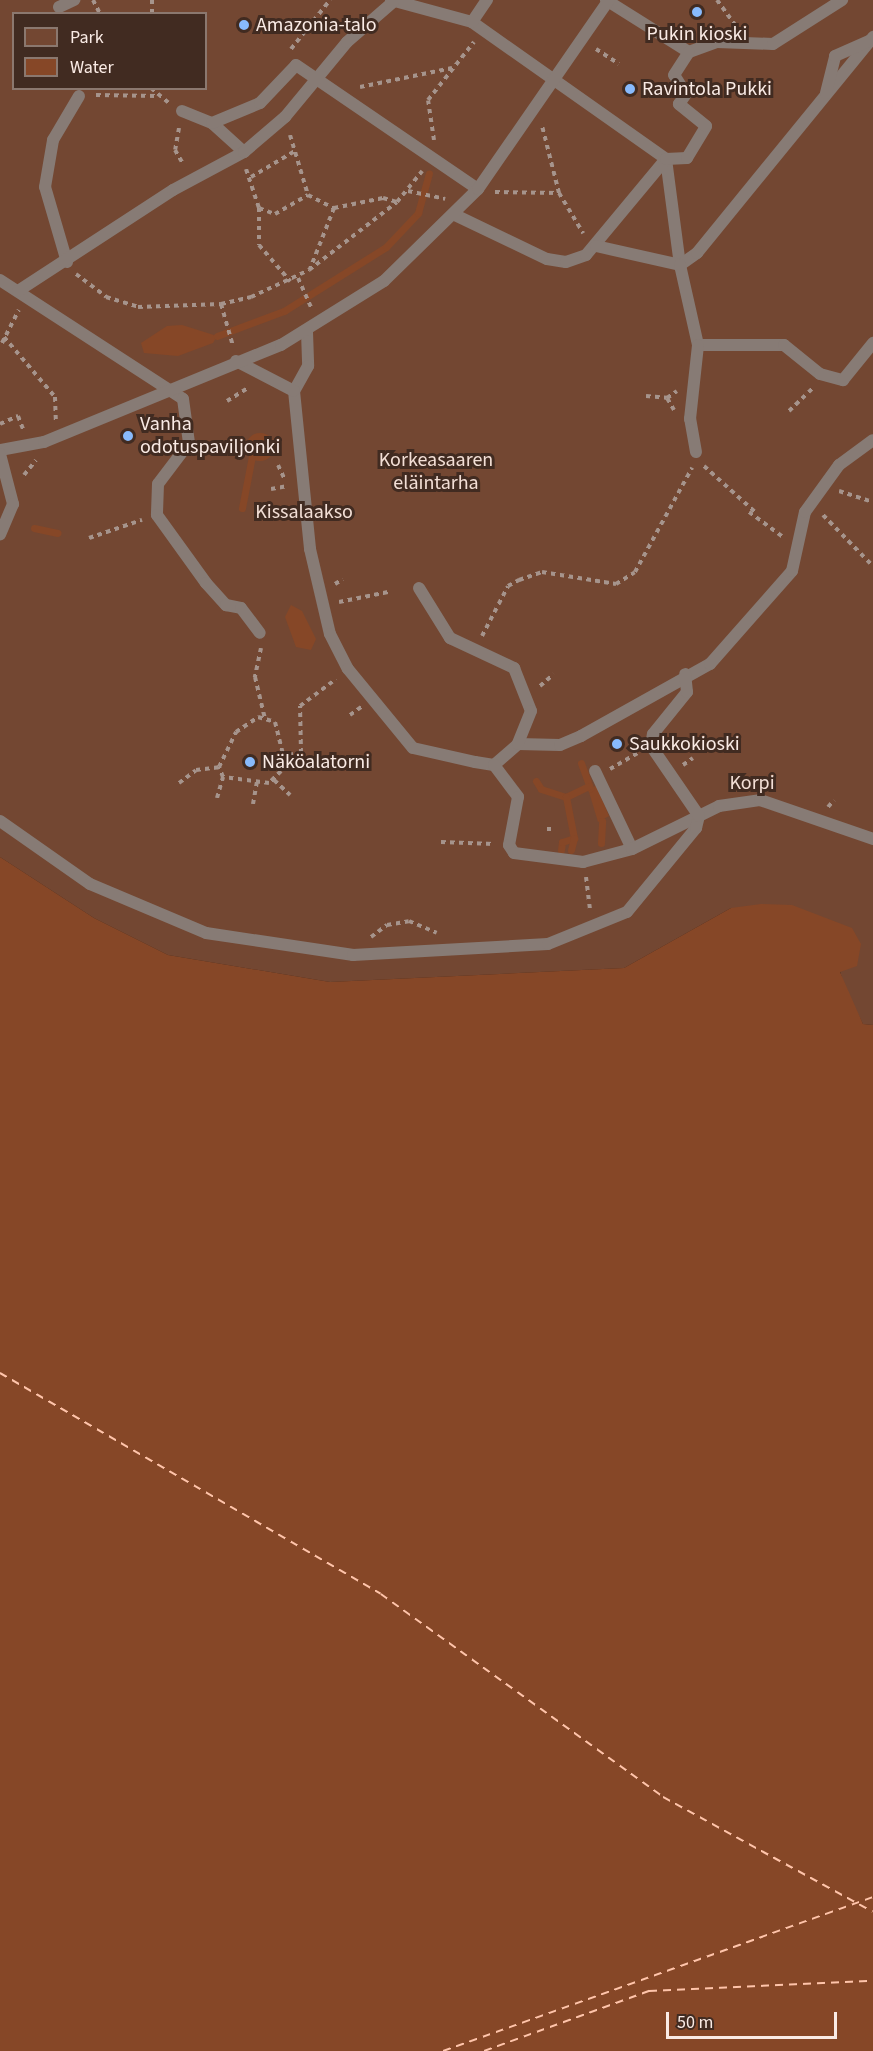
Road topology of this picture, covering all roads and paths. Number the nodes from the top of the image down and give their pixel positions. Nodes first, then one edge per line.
1 (74, 0) edge
2 (330, 0) edge
3 (487, 0) edge
4 (717, 0) edge
5 (842, 0) edge
6 (392, 1) edge
7 (608, 1) edge
8 (58, 7) dead end
9 (472, 22) junction
10 (483, 29) junction
11 (872, 39) edge
12 (746, 42) junction
13 (596, 48) dead end
14 (689, 52) junction
15 (281, 58) dead end
16 (619, 64) dead end
17 (454, 68) junction
18 (553, 76) junction
19 (313, 79) junction
20 (826, 93) junction
21 (336, 94) junction
22 (79, 96) joint
23 (157, 96) dead end
24 (182, 111) joint
25 (285, 117) junction
26 (212, 123) junction
27 (543, 127) dead end
28 (295, 151) junction
29 (241, 154) junction
30 (432, 157) junction
31 (666, 159) junction
32 (182, 162) dead end
33 (251, 177) junction
34 (478, 189) junction
35 (408, 191) junction
36 (497, 193) dead end
37 (559, 193) junction
38 (308, 195) junction
39 (287, 201) dead end
40 (397, 202) junction
41 (290, 206) junction
42 (259, 208) junction
43 (334, 208) junction
44 (458, 212) junction
45 (593, 248) junction
46 (67, 262) junction
47 (680, 265) junction
48 (309, 270) junction
49 (297, 278) junction
50 (0, 280) edge
51 (290, 281) junction
52 (18, 291) junction
53 (221, 304) junction
54 (309, 304) dead end
55 (6, 331) dead end
56 (307, 332) junction
57 (4, 337) junction
58 (231, 341) dead end
59 (2, 343) dead end
60 (873, 343) edge
61 (698, 345) junction
62 (237, 361) junction
63 (820, 374) junction
64 (170, 390) junction
65 (294, 391) junction
66 (646, 396) dead end
67 (667, 398) dead end
68 (789, 411) dead end
69 (18, 416) dead end
70 (0, 424) edge
71 (55, 437) junction
72 (873, 440) edge
73 (0, 452) edge
74 (696, 452) joint
75 (278, 465) dead end
76 (690, 473) dead end
77 (288, 486) dead end
78 (824, 486) junction
79 (10, 492) junction
80 (873, 502) edge
81 (812, 503) junction
82 (749, 512) dead end
83 (755, 512) junction
84 (157, 515) junction
85 (0, 534) edge
86 (780, 534) dead end
87 (89, 538) dead end
88 (873, 566) edge
89 (420, 588) dead end
90 (388, 592) dead end
91 (326, 608) junction
92 (260, 633) joint
93 (476, 649) junction
94 (685, 674) junction
95 (328, 685) dead end
96 (265, 719) junction
97 (518, 744) junction
98 (651, 746) junction
99 (284, 758) junction
100 (262, 759) dead end
101 (494, 765) junction
102 (219, 767) junction
103 (596, 773) joint
104 (223, 777) junction
105 (274, 780) junction
106 (257, 782) junction
107 (179, 783) dead end
108 (290, 795) dead end
109 (217, 798) dead end
110 (253, 804) dead end
111 (699, 816) junction
112 (0, 820) edge
113 (873, 840) edge
114 (441, 842) dead end
115 (509, 842) junction
116 (632, 849) junction
117 (587, 881) dead end
118 (588, 900) dead end

1 - 8 lane
2 - 15 path
3 - 9 lane
4 - 12 path
5 - 12 lane
6 - 9 lane
6 - 19 lane
7 - 14 lane
7 - 18 lane
9 - 10 lane
10 - 17 path
10 - 18 lane
11 - 20 lane
11 - 20 lane
12 - 14 lane
13 - 16 path
14 - 31 lane
17 - 21 path
17 - 30 path
18 - 31 lane
18 - 34 lane
19 - 21 lane
19 - 25 lane
19 - 26 lane
20 - 47 lane
21 - 30 lane
22 - 23 path
22 - 46 lane
24 - 26 lane
24 - 32 path
25 - 28 path
25 - 29 lane
26 - 29 lane
27 - 37 path
28 - 33 path
28 - 38 path
29 - 33 path
29 - 46 lane
30 - 34 lane
30 - 35 path
31 - 45 lane
31 - 47 lane
33 - 42 path
34 - 44 lane
35 - 40 path
35 - 44 path
36 - 37 path
37 - 45 path
38 - 41 path
38 - 43 path
39 - 41 path
40 - 43 path
40 - 48 path
41 - 42 path
42 - 51 path
43 - 48 path
44 - 45 lane
44 - 56 lane
45 - 47 lane
46 - 52 lane
46 - 53 path
47 - 61 lane
48 - 49 path
49 - 51 path
49 - 54 path
50 - 52 lane
51 - 53 path
52 - 64 lane
53 - 58 path
55 - 57 path
56 - 62 lane
56 - 65 lane
57 - 59 path
57 - 71 path
60 - 63 lane
61 - 63 lane
61 - 74 lane
62 - 64 lane
62 - 65 lane
63 - 68 path
64 - 71 lane
64 - 84 lane
65 - 91 lane
66 - 67 path
69 - 70 path
71 - 73 lane
71 - 79 path
72 - 78 lane
73 - 79 lane
74 - 83 path
75 - 77 path
76 - 93 path
78 - 80 path
78 - 81 lane
79 - 85 lane
81 - 88 path
81 - 94 lane
82 - 83 path
83 - 86 path
84 - 87 path
84 - 92 lane
89 - 93 lane
90 - 91 path
91 - 101 lane
92 - 96 path
93 - 97 lane
94 - 97 lane
94 - 98 lane
95 - 99 path
96 - 99 path
96 - 102 path
97 - 101 lane
98 - 103 path
98 - 111 lane
99 - 100 path
99 - 105 path
101 - 115 lane
102 - 104 path
102 - 107 path
103 - 116 lane
104 - 106 path
104 - 109 path
105 - 106 path
105 - 108 path
106 - 110 path
111 - 112 lane
111 - 113 lane
111 - 116 lane
114 - 115 path
115 - 116 lane
117 - 118 path

